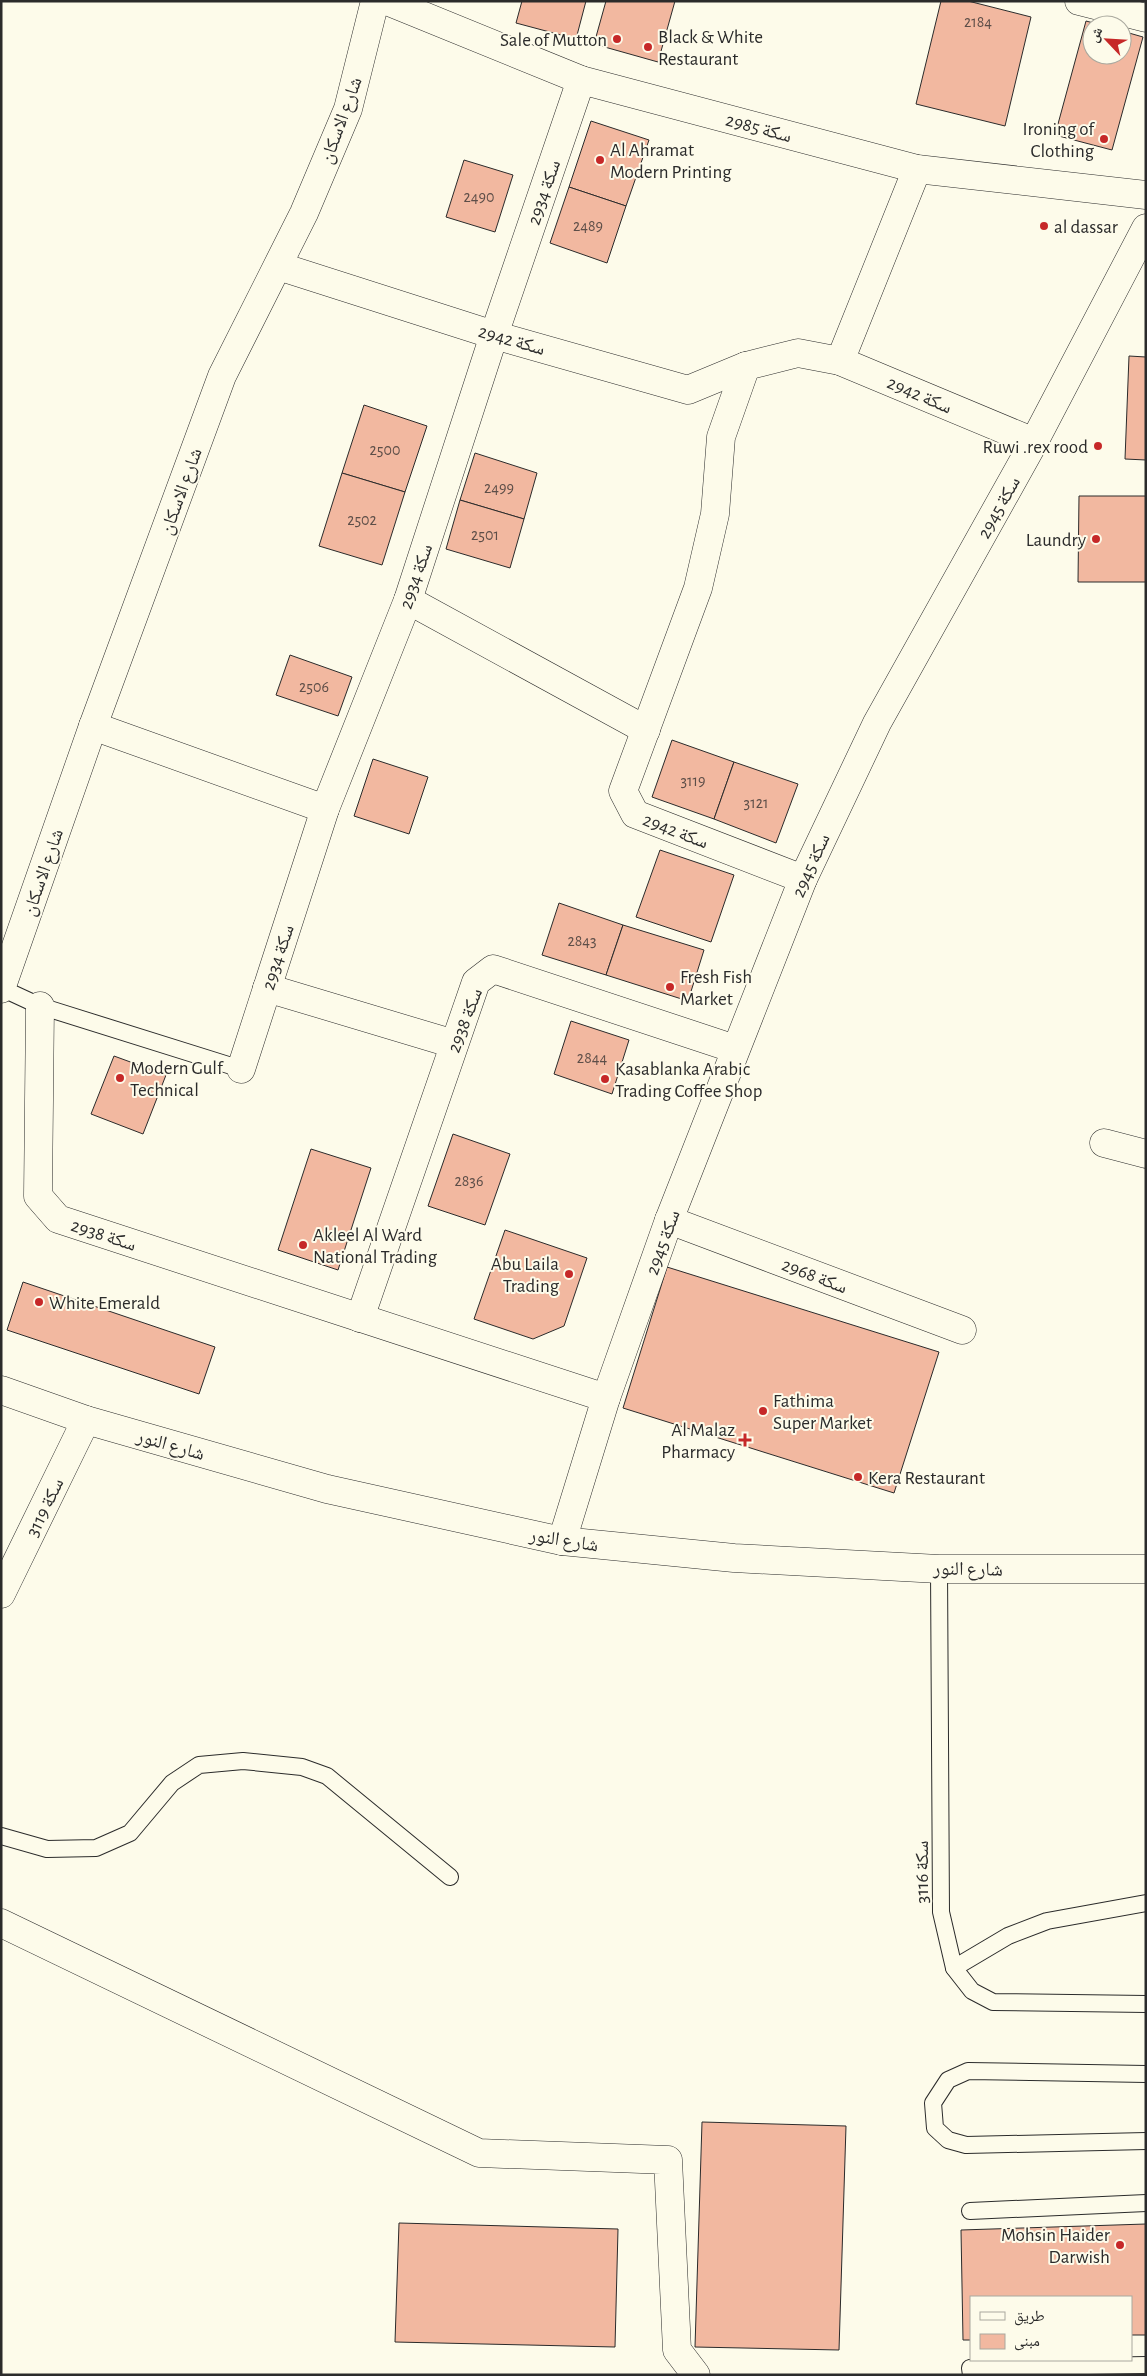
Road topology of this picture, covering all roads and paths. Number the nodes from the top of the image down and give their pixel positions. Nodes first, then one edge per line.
1 (375, 1) edge
2 (387, 1) edge
3 (1079, 1) edge
4 (1146, 18) edge
5 (581, 80) junction
6 (917, 169) junction
7 (1146, 195) edge
8 (1146, 228) edge
9 (278, 266) junction
10 (494, 334) junction
11 (840, 361) junction
12 (746, 366) junction
13 (1034, 442) junction
14 (408, 600) junction
15 (94, 726) junction
16 (646, 730) junction
17 (325, 809) junction
18 (803, 879) junction
19 (2, 988) edge
20 (267, 988) junction
21 (40, 1006) junction
22 (454, 1044) junction
23 (735, 1049) junction
24 (241, 1069) joint
25 (1104, 1143) dead end
26 (1146, 1154) edge
27 (669, 1220) junction
28 (360, 1318) junction
29 (962, 1330) dead end
30 (1, 1390) edge
31 (606, 1398) junction
32 (86, 1420) junction
33 (562, 1541) junction
34 (939, 1569) junction
35 (1146, 1569) edge
36 (1, 1594) edge
37 (1, 1836) edge
38 (450, 1877) dead end
39 (1146, 1903) edge
40 (1, 1923) edge
41 (954, 1968) junction
42 (1146, 2004) edge
43 (1146, 2074) edge
44 (1146, 2141) edge
45 (1146, 2203) edge
46 (970, 2212) dead end
47 (1146, 2365) edge
48 (696, 2375) edge
49 (970, 2375) edge

1 - 9 street, شارع الاسكان
2 - 5 street, سكة 2985
3 - 4 street
5 - 6 street, سكة 2985
5 - 10 street, سكة 2934
6 - 7 street, سكة 2985
6 - 11 street
8 - 13 street, سكة 2945
9 - 10 street, سكة 2942
9 - 15 street, شارع الاسكان
10 - 12 street, سكة 2942
10 - 14 street, سكة 2934
11 - 12 street, سكة 2942
11 - 13 street, سكة 2942
12 - 16 street, سكة 2942
13 - 18 street, سكة 2945
14 - 16 street
14 - 17 street, سكة 2934
15 - 17 street
15 - 19 street, شارع الاسكان
16 - 18 street, سكة 2942
17 - 20 street, سكة 2934
18 - 23 street, سكة 2945
19 - 21 lane
20 - 22 street
20 - 24 street, سكة 2934
21 - 24 lane
21 - 28 street, سكة 2938
22 - 23 street, سكة 2938
22 - 28 street, سكة 2938
23 - 27 street, سكة 2945
25 - 26 street
27 - 29 street, سكة 2968
27 - 31 street, سكة 2945
28 - 31 street, سكة 2938
30 - 32 street, شارع النور
31 - 33 street, سكة 2945
32 - 33 street, شارع النور
32 - 36 street, سكة 3119
33 - 34 street, شارع النور
34 - 35 street, شارع النور
34 - 41 lane, سكة 3116
37 - 38 lane
39 - 41 lane
40 - 48 street
41 - 42 lane, سكة 3116
43 - 44 lane
45 - 46 lane
47 - 49 lane

